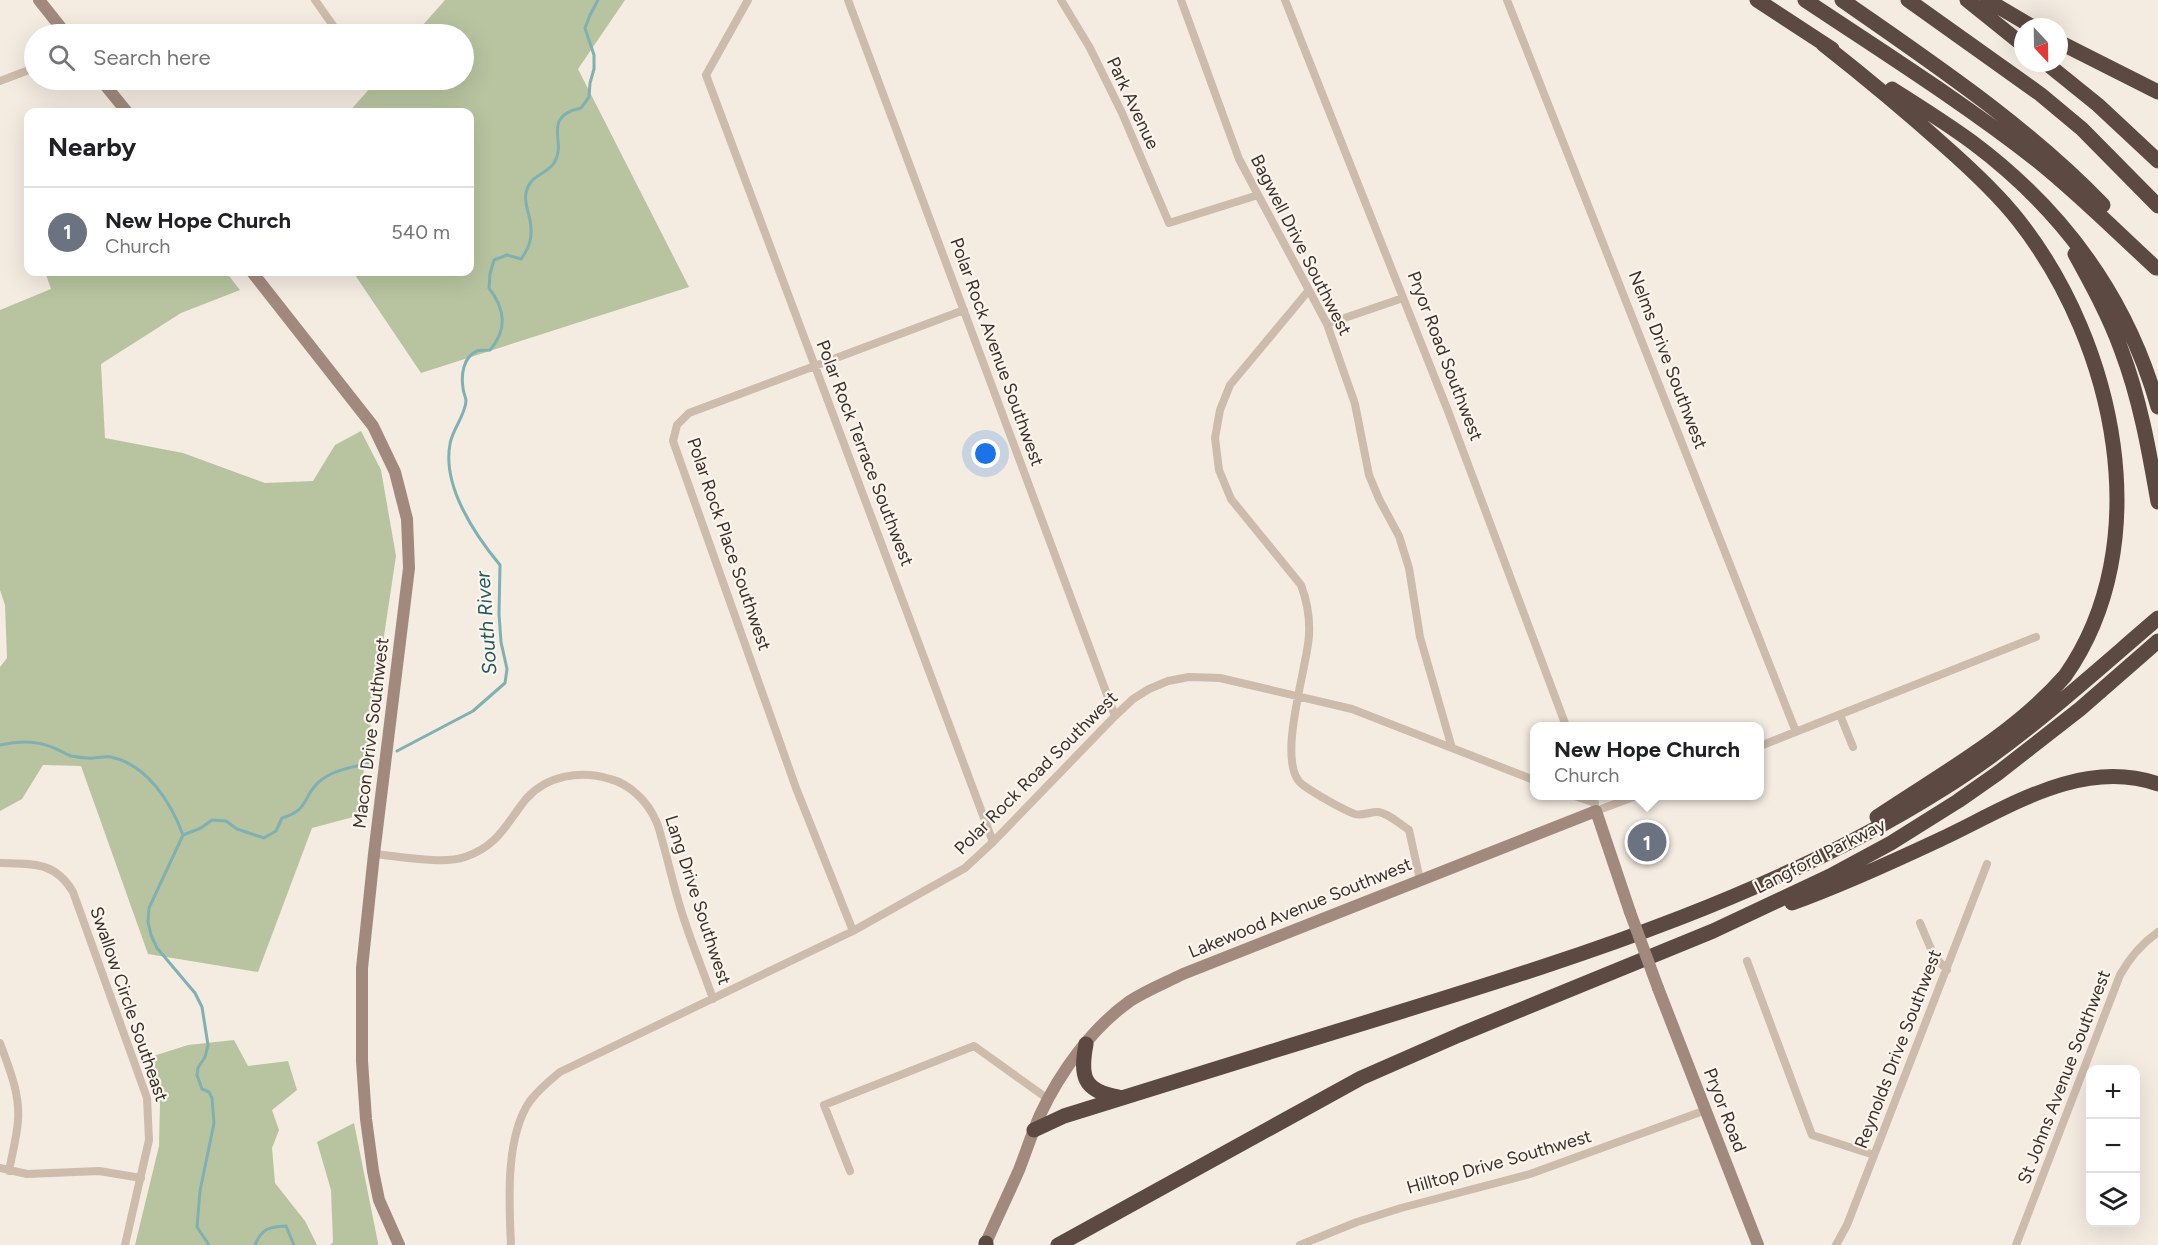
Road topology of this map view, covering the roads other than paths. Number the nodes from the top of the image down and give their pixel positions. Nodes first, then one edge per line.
1 (315, 0) edge
2 (748, 0) edge
3 (848, 0) edge
4 (1061, 0) edge
5 (1181, 0) edge
6 (1285, 0) edge
7 (1508, 0) edge
8 (1757, 0) edge
9 (1805, 0) edge
10 (1842, 0) edge
11 (1908, 0) edge
12 (1921, 0) edge
13 (1967, 0) edge
14 (1988, 0) edge
15 (41, 2) edge
16 (1931, 16) junction
17 (2018, 18) edge
18 (58, 24) edge
19 (332, 24) edge
20 (2014, 38) edge
21 (1823, 44) junction
22 (2068, 47) edge
23 (24, 72) edge
24 (2057, 72) edge
25 (0, 81) edge
26 (109, 90) edge
27 (2158, 92) edge
28 (124, 108) edge
29 (2158, 161) edge
30 (1258, 195) junction
31 (2041, 204) junction
32 (2158, 206) edge
33 (2157, 270) edge
34 (255, 276) edge
35 (1309, 290) junction
36 (1403, 298) junction
37 (964, 310) junction
38 (1327, 324) junction
39 (814, 365) junction
40 (2158, 407) edge
41 (2158, 502) edge
42 (2155, 620) edge
43 (2036, 637) dead end
44 (2157, 641) edge
45 (1297, 696) junction
46 (1840, 715) junction
47 (1115, 716) junction
48 (1565, 722) edge
49 (1796, 732) junction
50 (1764, 744) edge
51 (1853, 747) dead end
52 (1452, 748) junction
53 (1530, 778) edge
54 (2158, 784) edge
55 (1610, 800) edge
56 (1594, 803) edge
57 (993, 842) junction
58 (374, 854) junction
59 (1811, 861) junction
60 (0, 863) edge
61 (1987, 864) dead end
62 (1420, 880) junction
63 (1920, 923) dead end
64 (853, 931) junction
65 (1713, 931) junction
66 (2158, 932) edge
67 (1747, 961) dead end
68 (1947, 970) junction
69 (713, 999) junction
70 (0, 1043) edge
71 (1086, 1044) junction
72 (1120, 1098) junction
73 (1048, 1099) junction
74 (1706, 1110) junction
75 (1034, 1130) junction
76 (1874, 1155) junction
77 (0, 1168) edge
78 (9, 1171) junction
79 (850, 1171) dead end
80 (141, 1178) junction
81 (399, 1244) edge
82 (985, 1244) edge
83 (125, 1245) edge
84 (511, 1245) edge
85 (1058, 1245) edge
86 (1300, 1245) edge
87 (1758, 1245) edge
88 (1836, 1245) edge
89 (2016, 1245) edge

1 - 19 street
2 - 39 street, Polar Rock Terrace Southwest
3 - 37 street, Polar Rock Avenue Southwest
4 - 30 street, Park Avenue
5 - 30 street, Bagwell Drive Southwest
6 - 36 street, Pryor Road Southwest
7 - 49 street, Nelms Drive Southwest
8 - 21 highway
9 - 33 highway
10 - 33 highway
11 - 16 highway
12 - 16 highway
13 - 20 highway
14 - 17 highway
15 - 18 street
16 - 32 highway
21 - 31 highway
21 - 59 highway
22 - 27 highway
23 - 25 street
24 - 29 highway
26 - 28 street
30 - 35 street, Bagwell Drive Southwest
31 - 40 highway
31 - 41 highway
34 - 58 street, Macon Drive Southwest
35 - 38 street, Bagwell Drive Southwest
35 - 45 street
36 - 38 street
36 - 48 street, Pryor Road Southwest
37 - 39 street, Polar Rock Place Southwest
37 - 47 street, Polar Rock Avenue Southwest
38 - 52 street, Bagwell Drive Southwest
39 - 57 street, Polar Rock Terrace Southwest
39 - 64 street, Polar Rock Place Southwest
42 - 59 highway, Langford Parkway
43 - 46 street
44 - 65 highway, Langford Parkway
45 - 47 street, Polar Rock Road Southwest
45 - 52 street, Polar Rock Road Southwest
45 - 62 street
46 - 49 street
46 - 51 street
47 - 57 street, Polar Rock Road Southwest
49 - 50 street
52 - 53 street, Polar Rock Road Southwest
54 - 65 highway
55 - 56 street, Lakewood Avenue Southwest
56 - 62 street, Lakewood Avenue Southwest
56 - 74 street, Pryor Road, bridge
57 - 64 street, Polar Rock Road Southwest
58 - 69 street, Lang Drive Southwest
58 - 81 street, Macon Drive Southwest
59 - 72 highway, Langford Parkway
60 - 80 street, Swallow Circle Southeast
61 - 68 street, Reynolds Drive Southwest
62 - 71 street, Lakewood Avenue Southwest
63 - 68 street
64 - 69 street, Polar Rock Road Southwest
65 - 85 highway, Langford Parkway
66 - 89 street, St Johns Avenue Southwest
67 - 76 street
68 - 76 street, Reynolds Drive Southwest
69 - 84 street, Polar Rock Road Southwest
70 - 78 street
71 - 72 highway
71 - 73 street, Lakewood Avenue Southwest
72 - 75 highway, Langford Parkway
73 - 75 street, Lakewood Avenue Southwest
73 - 79 street
74 - 86 street, Hilltop Drive Southwest
74 - 87 street, Pryor Road
75 - 82 street, Lakewood Avenue Southwest
76 - 88 street, Reynolds Drive Southwest
77 - 78 street
78 - 80 street
80 - 83 street, Swallow Circle Southeast

